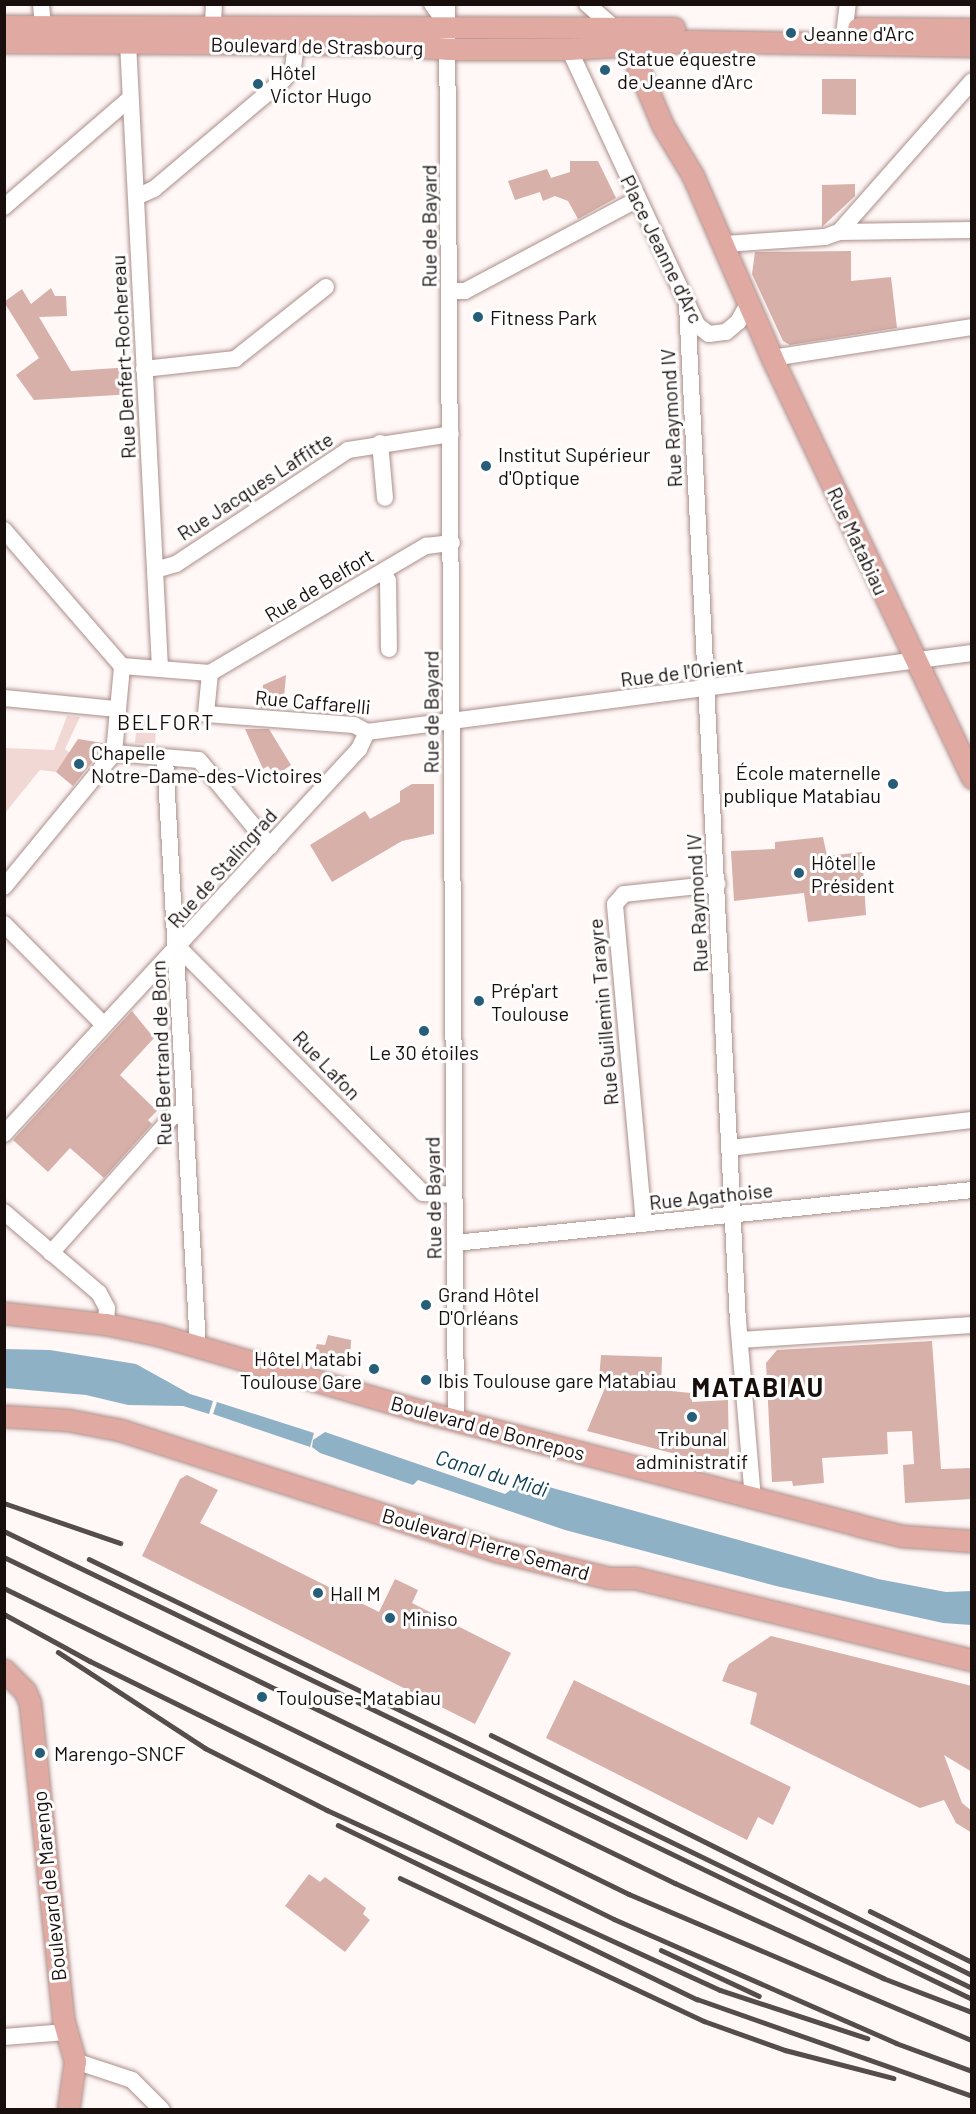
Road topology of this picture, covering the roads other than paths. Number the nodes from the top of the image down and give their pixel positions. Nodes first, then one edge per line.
1 (41, 4) edge
2 (214, 4) edge
3 (432, 4) edge
4 (447, 4) edge
5 (587, 4) edge
6 (848, 4) edge
7 (4, 26) edge
8 (43, 26) junction
9 (448, 26) junction
10 (613, 27) junction
11 (213, 28) junction
12 (972, 29) edge
13 (843, 35) junction
14 (4, 42) edge
15 (128, 43) junction
16 (629, 46) junction
17 (972, 46) edge
18 (449, 49) junction
19 (569, 49) junction
20 (296, 52) junction
21 (972, 81) edge
22 (129, 99) junction
23 (136, 197) junction
24 (638, 199) junction
25 (4, 207) edge
26 (972, 230) edge
27 (839, 232) junction
28 (725, 244) junction
29 (326, 287) dead end
30 (450, 291) junction
31 (749, 302) junction
32 (687, 305) junction
33 (972, 327) edge
34 (772, 358) junction
35 (144, 369) junction
36 (451, 434) junction
37 (380, 443) junction
38 (384, 498) dead end
39 (4, 530) edge
40 (452, 543) junction
41 (155, 570) junction
42 (383, 572) junction
43 (389, 649) dead end
44 (972, 653) edge
45 (916, 663) junction
46 (122, 666) junction
47 (160, 668) junction
48 (210, 673) junction
49 (707, 690) junction
50 (4, 698) edge
51 (117, 709) junction
52 (452, 721) junction
53 (367, 732) junction
54 (114, 753) junction
55 (165, 758) junction
56 (972, 778) edge
57 (270, 846) junction
58 (717, 884) junction
59 (4, 887) edge
60 (4, 924) edge
61 (178, 947) junction
62 (104, 1025) junction
63 (184, 1111) junction
64 (972, 1120) edge
65 (4, 1134) edge
66 (730, 1148) junction
67 (972, 1190) edge
68 (453, 1195) junction
69 (4, 1212) edge
70 (735, 1215) junction
71 (644, 1224) junction
72 (455, 1243) junction
73 (51, 1253) junction
74 (4, 1313) edge
75 (106, 1323) junction
76 (972, 1325) edge
77 (740, 1340) junction
78 (198, 1346) junction
79 (4, 1416) edge
80 (456, 1420) junction
81 (753, 1498) junction
82 (972, 1541) edge
83 (972, 1660) edge
84 (4, 1670) edge
85 (66, 2032) junction
86 (4, 2037) edge
87 (75, 2061) junction
88 (68, 2109) edge
89 (162, 2109) edge

1 - 8 street
2 - 11 street
3 - 9 street
4 - 9 street, Rue de Bayard
5 - 10 street
6 - 13 street
7 - 8 main road, Boulevard de Strasbourg
8 - 11 main road, Boulevard de Strasbourg
9 - 10 main road, Boulevard de Strasbourg
9 - 11 main road, Boulevard de Strasbourg
9 - 18 street, Rue de Bayard
10 - 13 main road, Boulevard de Strasbourg
10 - 16 main road
12 - 13 main road, Boulevard de Strasbourg
13 - 16 main road, Boulevard de Strasbourg
13 - 17 main road, Boulevard de Strasbourg
14 - 15 main road, Boulevard de Strasbourg
15 - 20 main road, Boulevard de Strasbourg
15 - 22 street, Rue Denfert-Rochereau
16 - 19 main road, Boulevard de Strasbourg
16 - 28 main road
18 - 19 main road, Boulevard de Strasbourg
18 - 20 main road, Boulevard de Strasbourg
18 - 30 street, Rue de Bayard
19 - 24 street, Place Jeanne d'Arc
20 - 23 street
21 - 27 street
22 - 23 street, Rue Denfert-Rochereau
22 - 25 street
23 - 35 street, Rue Denfert-Rochereau
24 - 30 street
24 - 32 street, Place Jeanne d'Arc
26 - 27 street
27 - 28 street
28 - 31 main road
29 - 35 street
30 - 36 street, Rue de Bayard
31 - 32 street, Place Jeanne d'Arc
31 - 34 main road, Rue Matabiau
32 - 49 street, Rue Raymond IV
33 - 34 street
34 - 45 main road, Rue Matabiau
35 - 41 street, Rue Denfert-Rochereau
36 - 37 street, Rue Jacques Laffitte
36 - 40 street, Rue de Bayard
37 - 38 street
37 - 41 street, Rue Jacques Laffitte
39 - 46 street
40 - 42 street, Rue de Belfort
40 - 52 street, Rue de Bayard
41 - 47 street, Rue Denfert-Rochereau
42 - 43 street
42 - 48 street, Rue de Belfort
44 - 45 street, Rue de l'Orient
45 - 49 street, Rue de l'Orient
45 - 56 main road, Rue Matabiau
46 - 47 street
46 - 51 street
47 - 48 street
48 - 53 street, Rue Caffarelli
49 - 52 street, Rue de l'Orient
49 - 58 street, Rue Raymond IV
50 - 51 street
51 - 54 street
52 - 53 street, Rue Caffarelli
52 - 68 street, Rue de Bayard
53 - 57 street, Rue de Stalingrad
54 - 55 street
54 - 59 street
55 - 57 street
55 - 61 street, Rue Bertrand de Born
57 - 61 street, Rue de Stalingrad
58 - 66 street, Rue Raymond IV
58 - 71 street, Rue Guillemin Tarayre
60 - 62 street
61 - 62 street, Rue de Stalingrad
61 - 63 street, Rue Bertrand de Born
61 - 68 street, Rue Lafon
62 - 65 street, Rue de Stalingrad
63 - 73 street
63 - 78 street, Rue Bertrand de Born
64 - 66 street
66 - 70 street, Rue Raymond IV
67 - 70 street, Rue Agathoise
68 - 72 street, Rue de Bayard
69 - 73 street
70 - 71 street, Rue Agathoise
70 - 77 street, Rue Raymond IV
71 - 72 street, Rue Agathoise
72 - 80 street, Rue de Bayard
73 - 75 street
74 - 75 main road, Boulevard de Bonrepos
75 - 78 main road, Boulevard de Bonrepos
76 - 77 street
77 - 81 street, Rue Raymond IV
78 - 80 main road, Boulevard de Bonrepos
79 - 83 main road, Boulevard Pierre Semard
80 - 81 main road, Boulevard de Bonrepos
81 - 82 main road, Boulevard de Bonrepos
84 - 85 main road, Boulevard de Marengo
85 - 86 street
85 - 87 main road, Boulevard de Marengo
87 - 88 main road, Boulevard de Marengo
87 - 89 street

